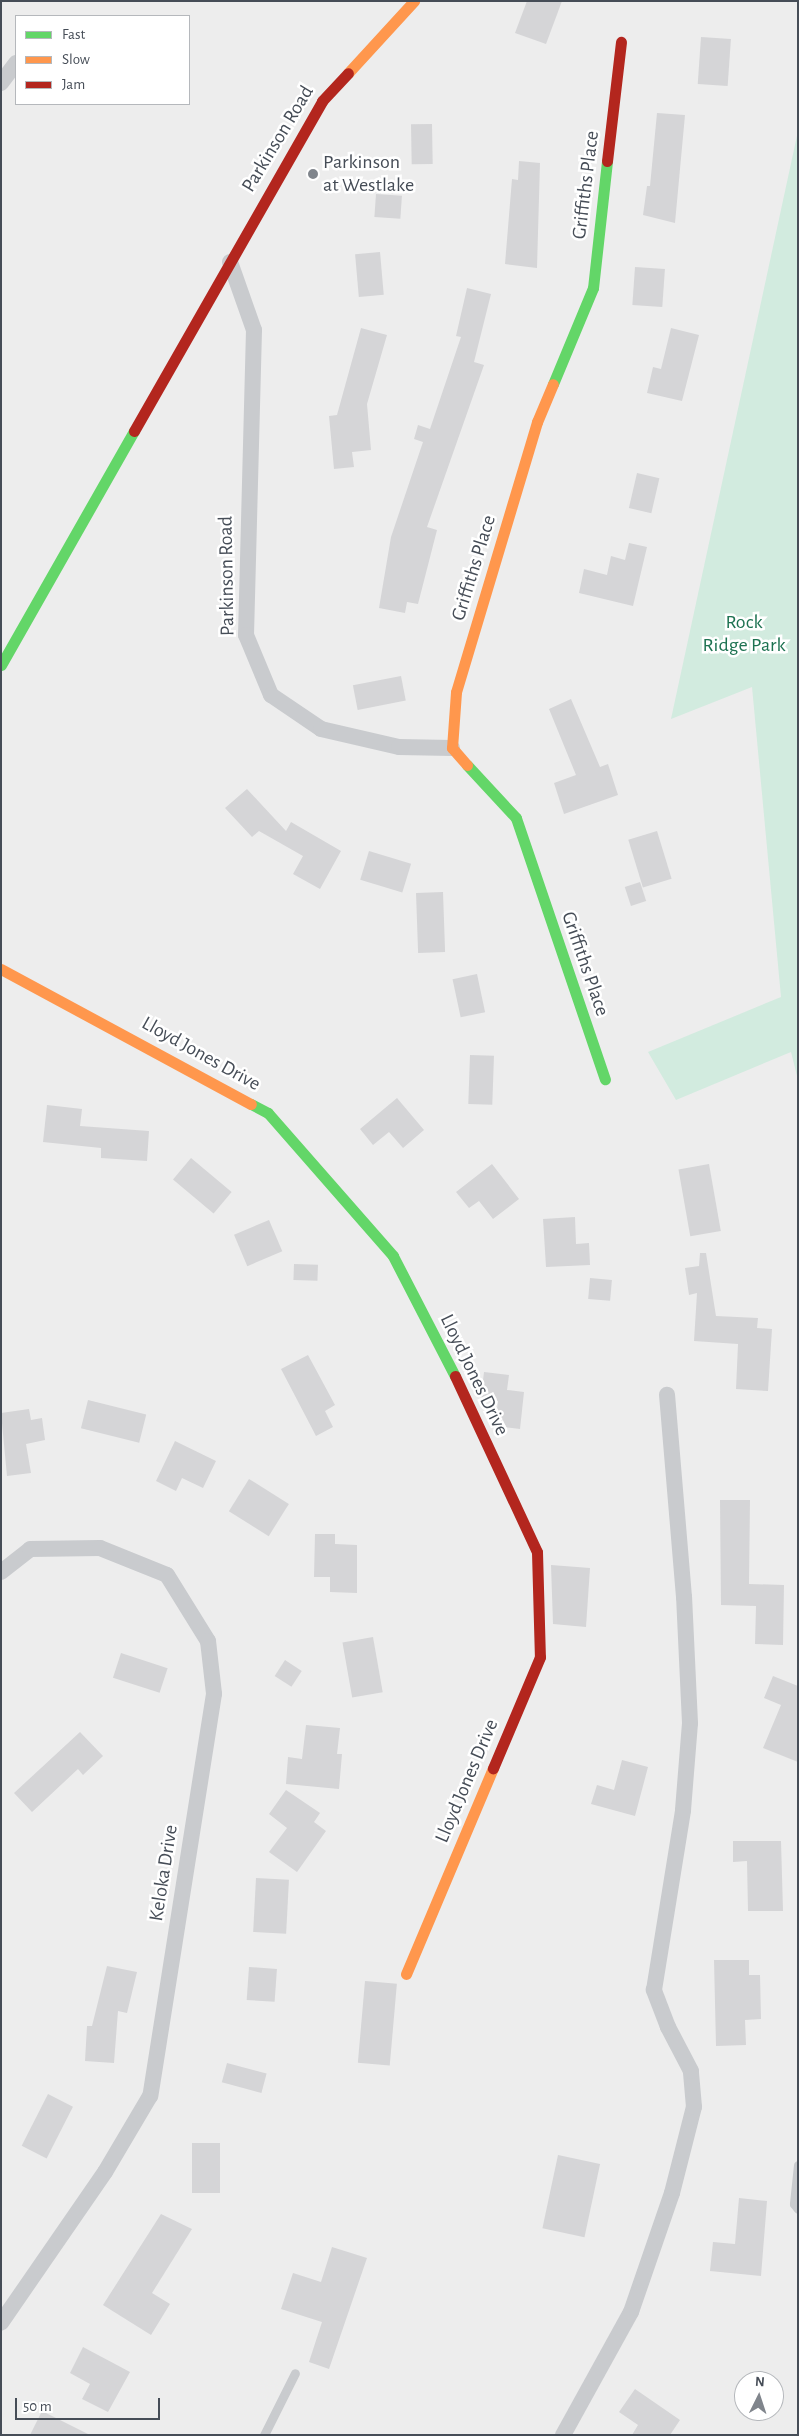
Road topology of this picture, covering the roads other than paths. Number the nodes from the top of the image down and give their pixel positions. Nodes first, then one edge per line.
1 (414, 1) edge
2 (621, 42) dead end
3 (15, 64) edge
4 (1, 83) edge
5 (230, 262) junction
6 (1, 665) edge
7 (452, 748) junction
8 (1, 968) edge
9 (605, 1079) dead end
10 (667, 1395) dead end
11 (1, 1572) edge
12 (406, 1974) dead end
13 (798, 2165) edge
14 (796, 2175) edge
15 (798, 2209) edge
16 (1, 2323) edge
17 (295, 2373) dead end
18 (264, 2435) edge
19 (563, 2435) edge

1 - 5 street, Parkinson Road
2 - 7 street, Griffiths Place
3 - 4 street
5 - 6 street, Parkinson Road
5 - 7 street, Parkinson Road
7 - 9 street, Griffiths Place
8 - 12 street, Lloyd Jones Drive
10 - 19 street
11 - 16 street, Keloka Drive
13 - 14 lane
14 - 15 lane
17 - 18 lane

